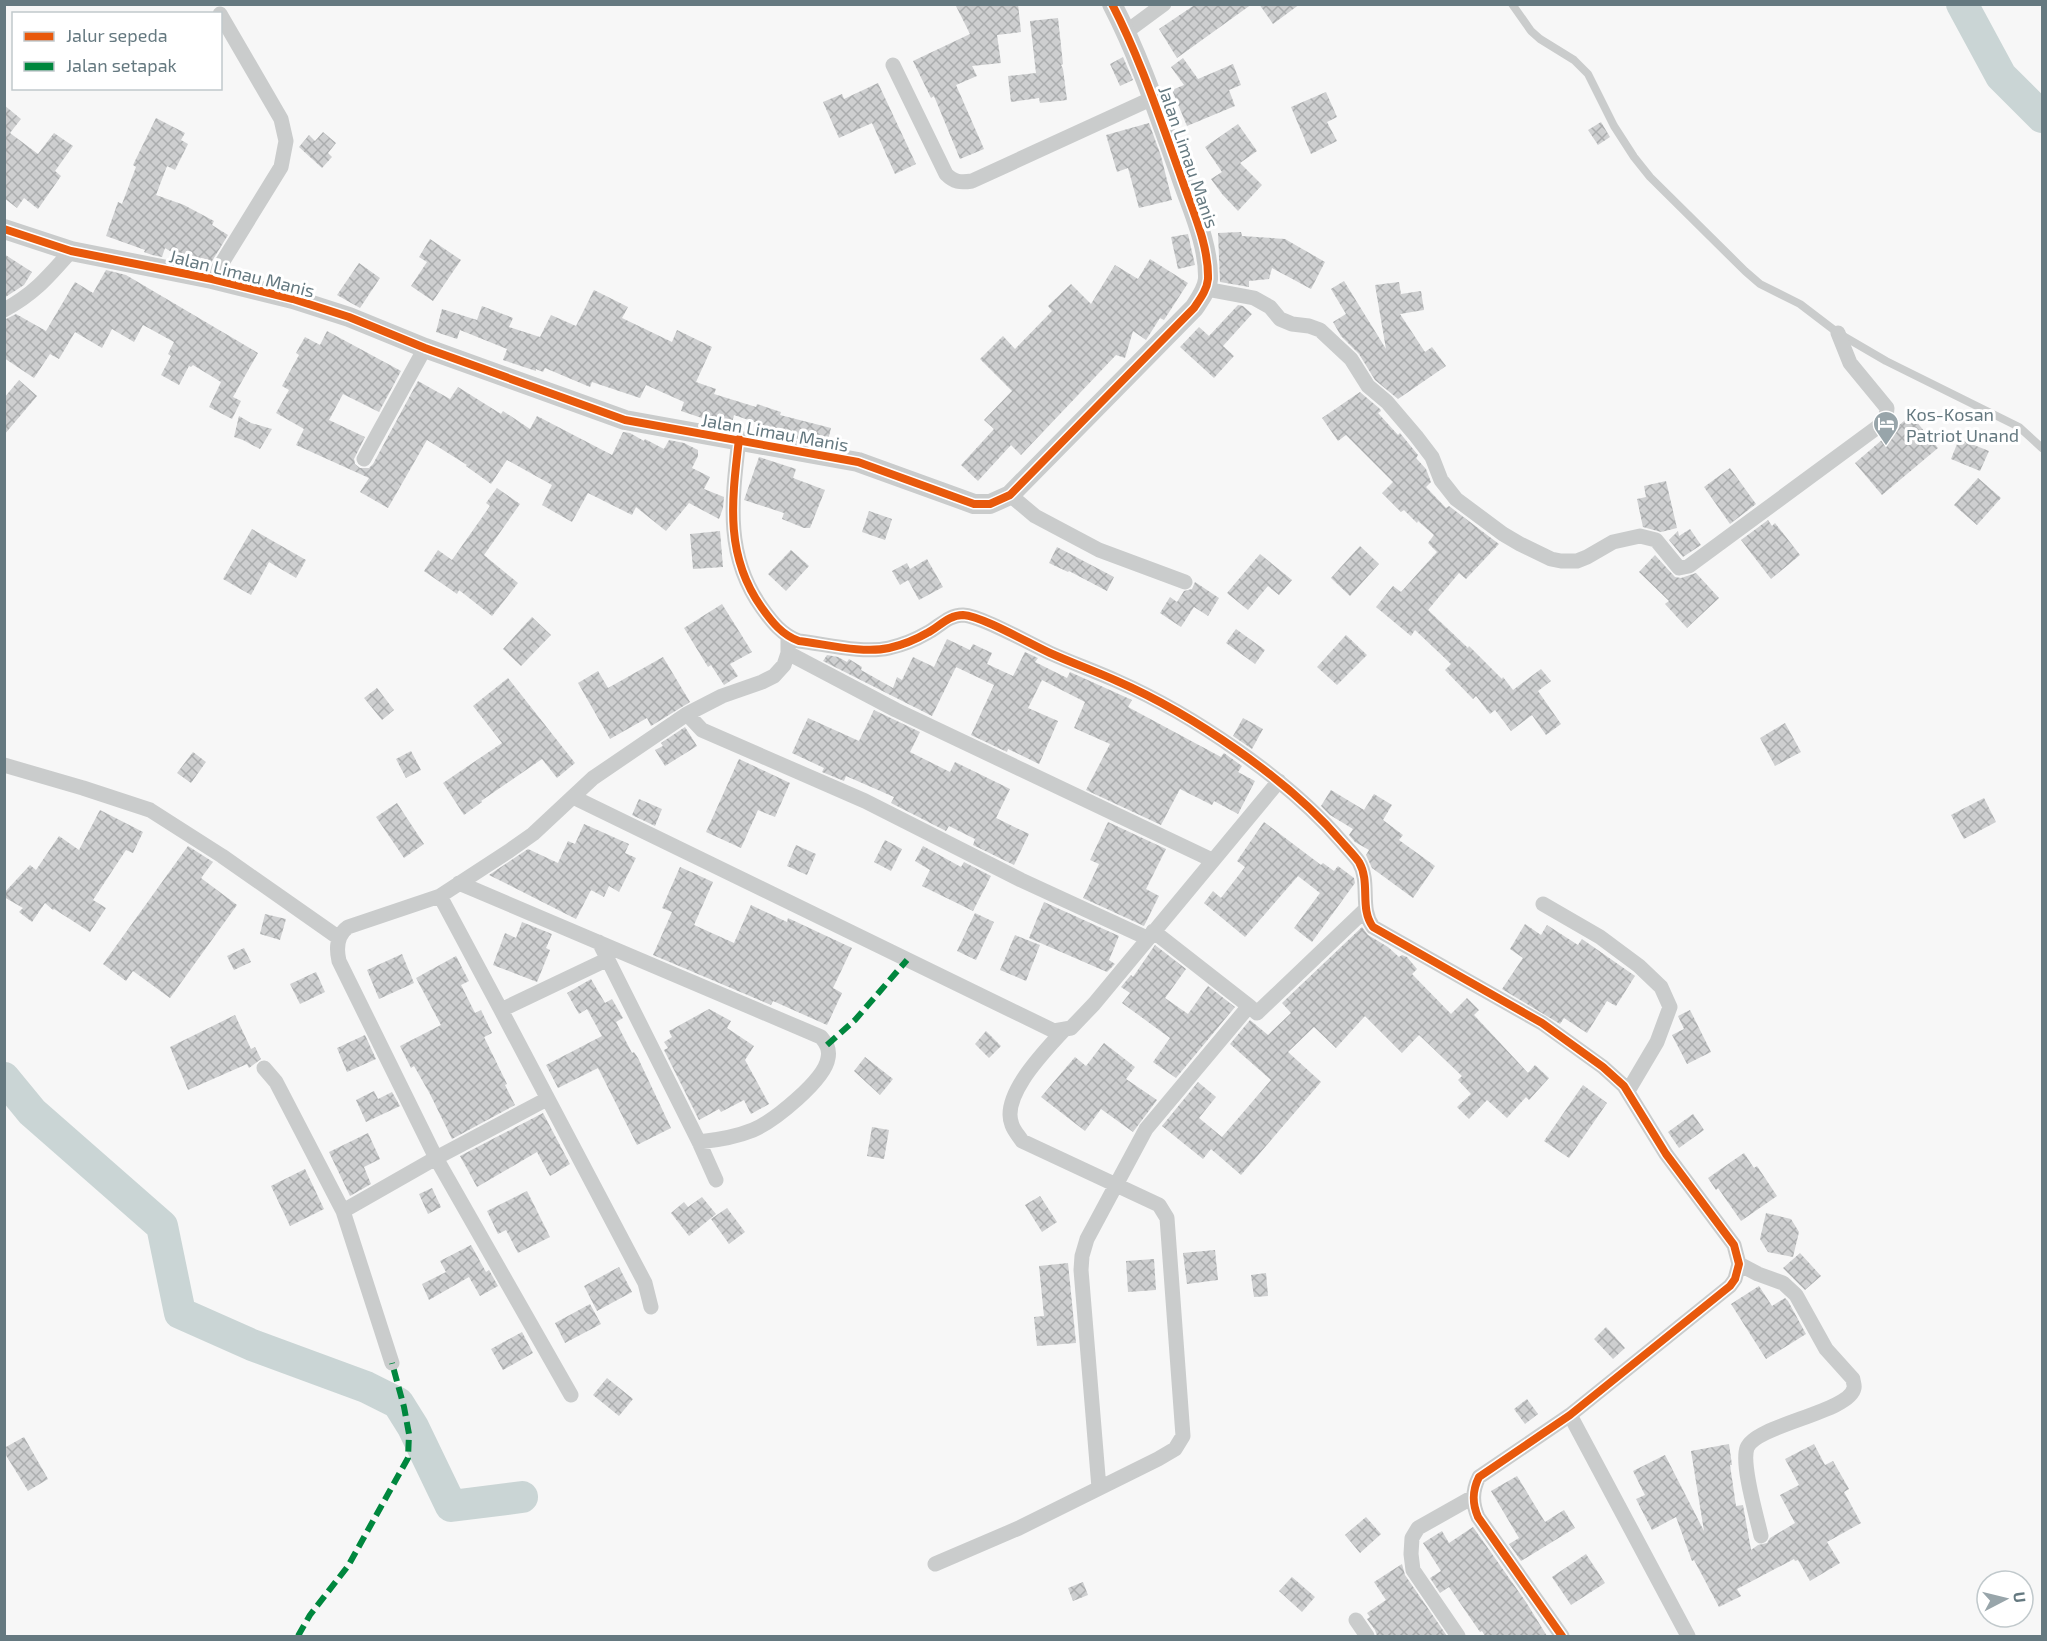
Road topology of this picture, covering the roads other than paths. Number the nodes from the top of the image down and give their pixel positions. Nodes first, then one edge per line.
1 (1112, 4) edge
2 (1164, 4) edge
3 (1512, 4) edge
4 (222, 17) edge
5 (1126, 32) junction
6 (893, 65) dead end
7 (1153, 98) junction
8 (4, 229) edge
9 (70, 251) junction
10 (212, 279) junction
11 (1206, 289) junction
12 (4, 310) edge
13 (1838, 333) junction
14 (425, 348) junction
15 (739, 439) junction
16 (2043, 448) edge
17 (364, 459) dead end
18 (1010, 495) junction
19 (1185, 582) dead end
20 (788, 637) junction
21 (788, 653) junction
22 (687, 714) junction
23 (4, 765) edge
24 (1279, 781) junction
25 (573, 797) junction
26 (1212, 860) junction
27 (459, 883) junction
28 (440, 896) junction
29 (1543, 904) dead end
30 (1366, 909) junction
31 (1150, 935) junction
32 (339, 938) junction
33 (598, 942) junction
34 (606, 960) junction
35 (1249, 1006) junction
36 (501, 1010) junction
37 (1063, 1031) junction
38 (264, 1068) dead end
39 (1628, 1092) junction
40 (548, 1099) junction
41 (699, 1142) junction
42 (436, 1158) junction
43 (716, 1180) dead end
44 (1115, 1185) junction
45 (343, 1211) junction
46 (1739, 1264) junction
47 (651, 1307) dead end
48 (392, 1363) dead end
49 (571, 1395) dead end
50 (1570, 1415) junction
51 (1099, 1488) junction
52 (1473, 1497) junction
53 (1761, 1536) dead end
54 (935, 1564) dead end
55 (1356, 1620) dead end
56 (1367, 1636) edge
57 (1458, 1636) edge
58 (1562, 1636) edge
59 (1688, 1636) edge

1 - 5 street, Jalan Limau Manis
2 - 5 street
3 - 13 lane
4 - 10 street
5 - 7 street, Jalan Limau Manis
6 - 7 street
7 - 11 street, Jalan Limau Manis
8 - 9 street, Jalan Limau Manis
9 - 10 street, Jalan Limau Manis
9 - 12 street
10 - 14 street, Jalan Limau Manis
11 - 13 street
11 - 18 street, Jalan Limau Manis
13 - 16 lane
14 - 15 street, Jalan Limau Manis
14 - 17 street
15 - 18 street, Jalan Limau Manis
15 - 20 street
18 - 19 street
20 - 21 street
20 - 24 street
21 - 22 street
21 - 26 street
22 - 25 street
22 - 31 street
23 - 32 street
24 - 26 street
24 - 30 street
25 - 27 street
25 - 37 street
26 - 31 street
27 - 28 street
27 - 33 street
28 - 32 street
28 - 36 street
29 - 39 street
30 - 35 street
30 - 39 street
31 - 35 street
31 - 37 street
32 - 42 street
33 - 34 street
33 - 41 street
34 - 36 street
34 - 41 street
35 - 44 street
36 - 40 street
37 - 44 street
38 - 45 street
39 - 46 street
40 - 42 street
40 - 47 street
41 - 43 street
42 - 45 street
42 - 49 street
44 - 51 street
44 - 51 street
45 - 48 street
46 - 50 street
46 - 53 street
50 - 52 street
50 - 59 street
51 - 54 street
52 - 57 street
52 - 58 street
55 - 56 street

